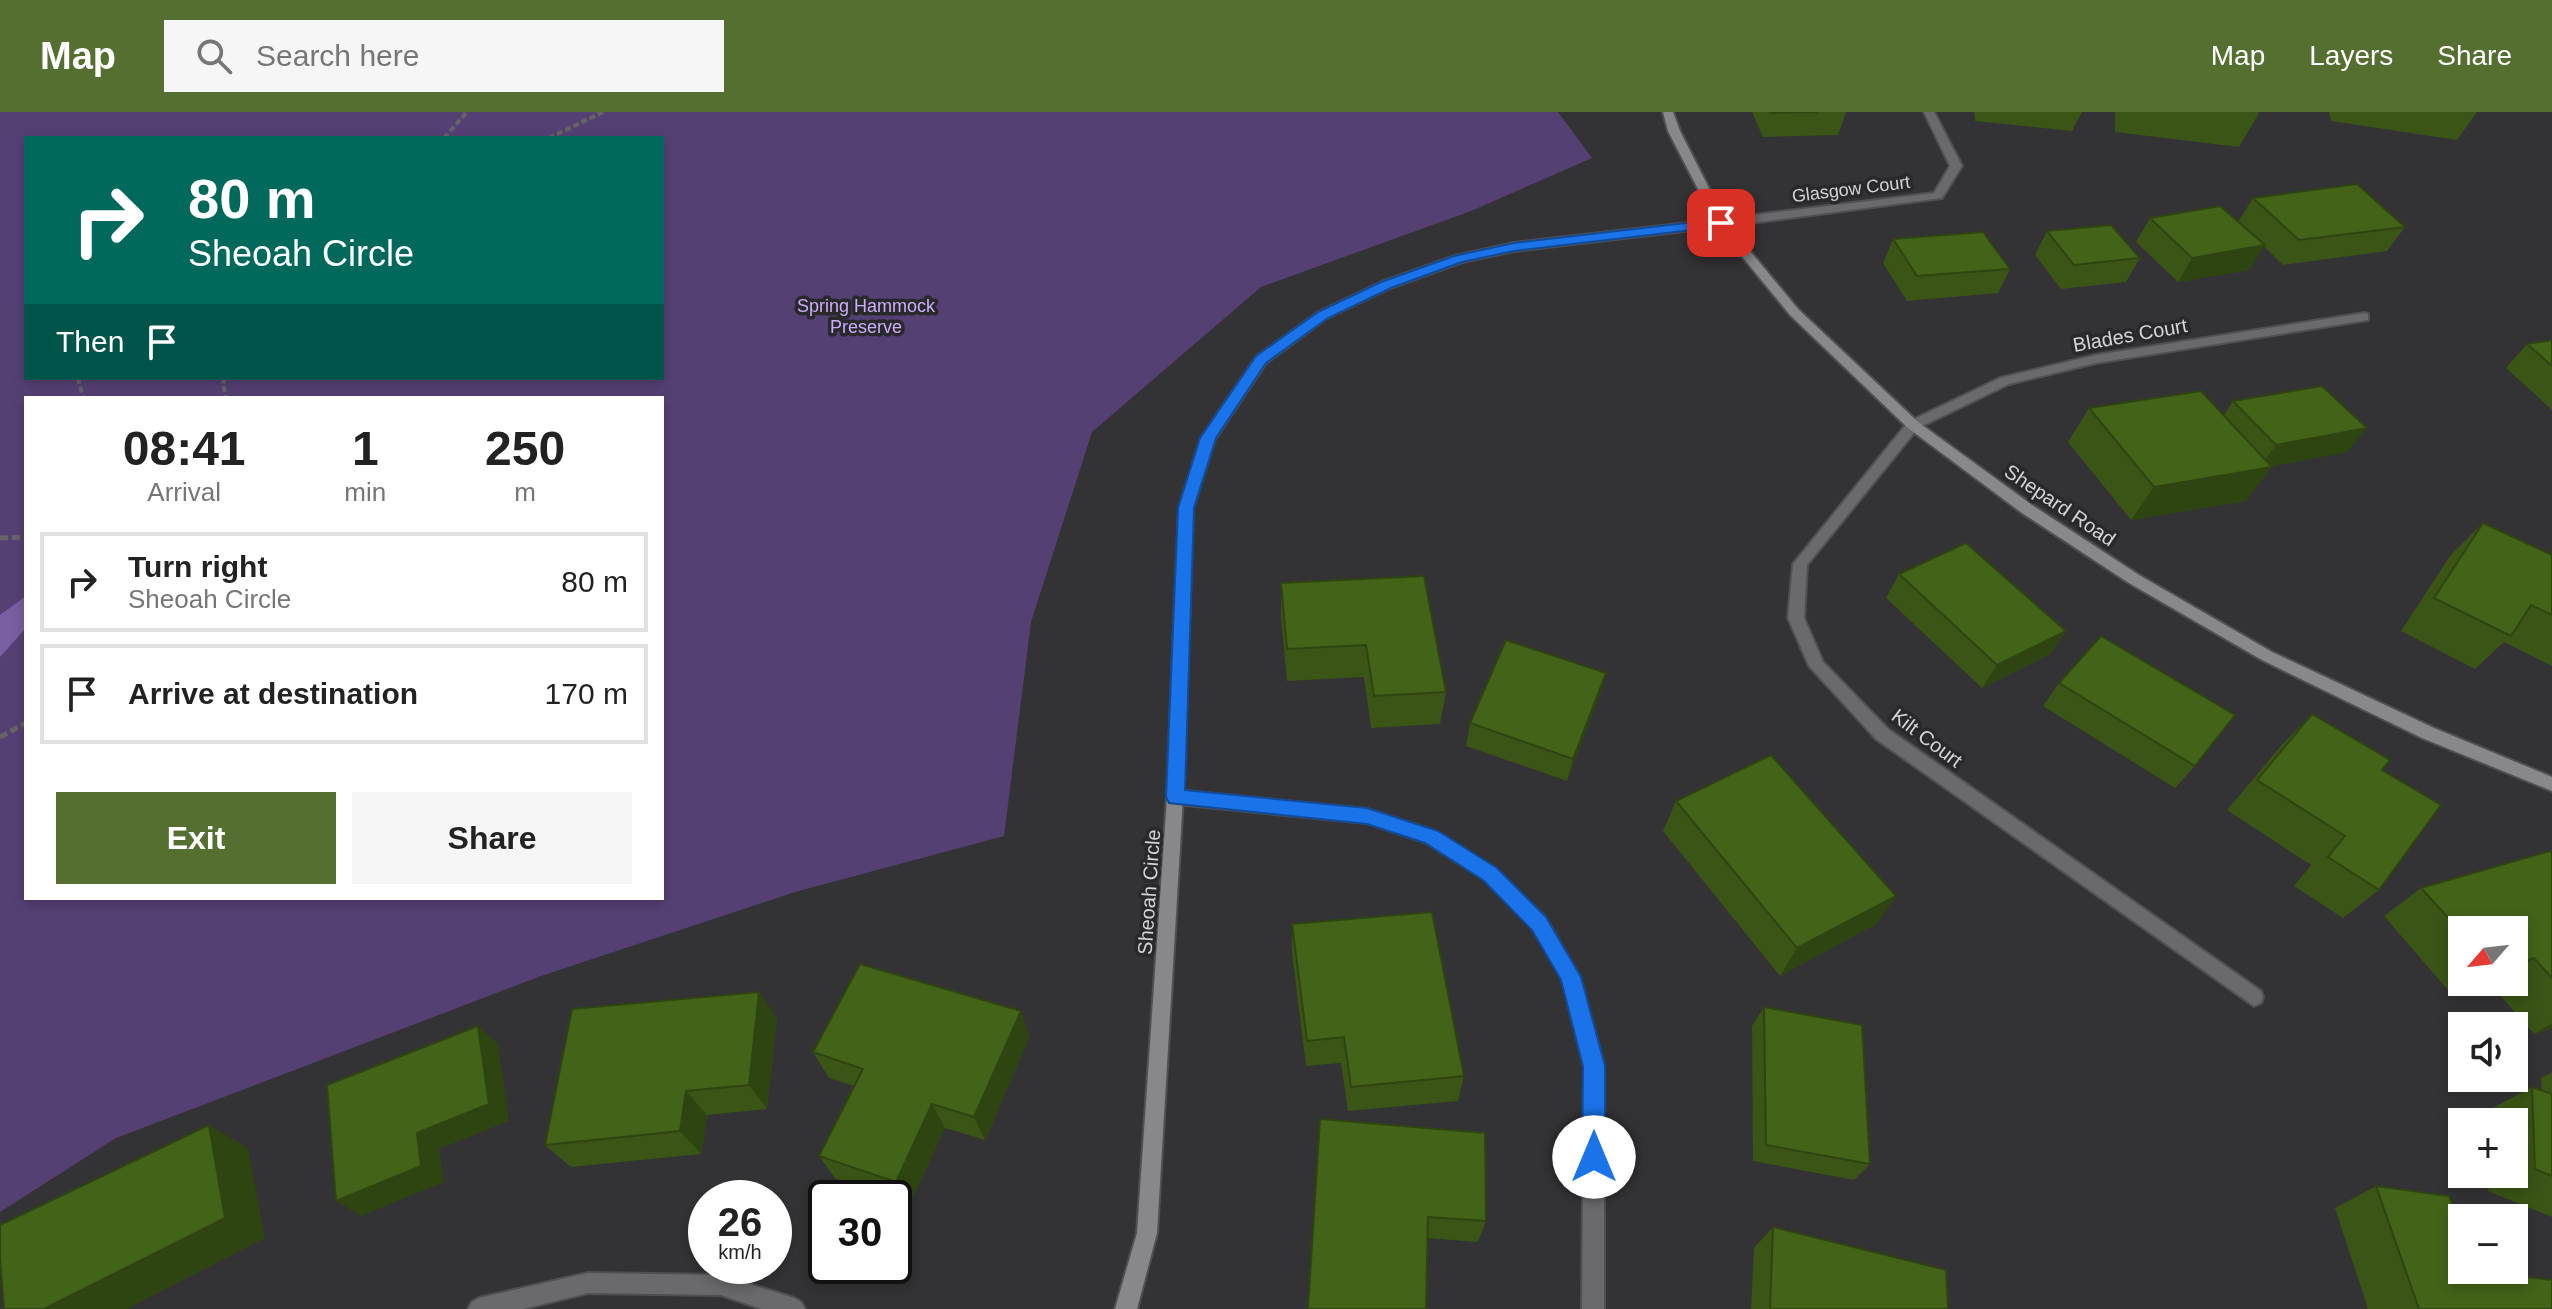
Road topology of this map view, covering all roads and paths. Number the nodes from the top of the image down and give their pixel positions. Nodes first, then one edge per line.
1 (467, 112) edge
2 (603, 112) edge
3 (1668, 112) edge
4 (1929, 112) edge
5 (446, 136) edge
6 (553, 136) edge
7 (1721, 223) junction
8 (2364, 317) dead end
9 (1913, 425) junction
10 (24, 537) edge
11 (0, 538) edge
12 (24, 724) edge
13 (0, 737) edge
14 (2552, 784) edge
15 (1175, 797) junction
16 (2254, 997) dead end
17 (479, 1309) edge
18 (794, 1309) edge
19 (1126, 1309) edge
20 (1593, 1309) edge

1 - 5 path
2 - 6 path
3 - 7 street, Shepard Road
4 - 7 street, Glasgow Court
7 - 9 street, Shepard Road
7 - 15 street, Sheoah Circle
8 - 9 street, Blades Court
9 - 14 street, Shepard Road
9 - 16 street, Kilt Court
10 - 11 path
12 - 13 path
15 - 19 street, Sheoah Circle
15 - 20 street
17 - 18 street

